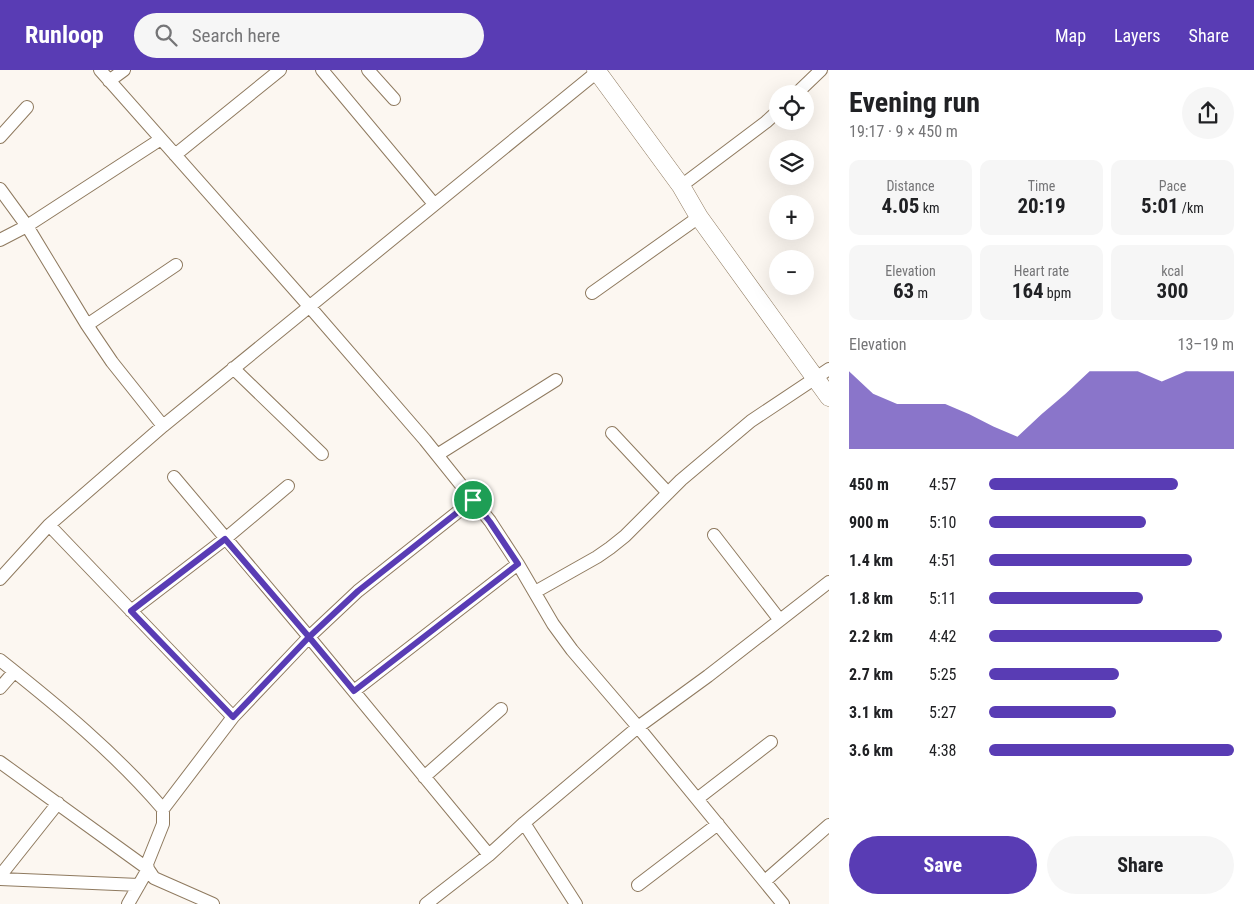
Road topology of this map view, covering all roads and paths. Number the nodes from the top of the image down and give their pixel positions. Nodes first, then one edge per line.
1 (100, 70) edge
2 (124, 70) edge
3 (280, 70) edge
4 (322, 70) edge
5 (368, 70) edge
6 (821, 70) edge
7 (597, 71) edge
8 (109, 81) junction
9 (805, 85) edge
10 (394, 99) dead end
11 (27, 107) dead end
12 (769, 119) edge
13 (0, 137) edge
14 (161, 139) junction
15 (175, 155) junction
16 (681, 186) junction
17 (0, 189) edge
18 (434, 204) junction
19 (699, 217) junction
20 (27, 226) junction
21 (0, 240) edge
22 (176, 265) dead end
23 (592, 293) dead end
24 (309, 306) junction
25 (87, 326) junction
26 (233, 368) junction
27 (822, 374) edge
28 (556, 380) dead end
29 (829, 397) edge
30 (163, 426) junction
31 (612, 433) dead end
32 (322, 454) dead end
33 (437, 455) junction
34 (174, 477) dead end
35 (288, 486) dead end
36 (668, 493) junction
37 (473, 500) junction
38 (49, 526) junction
39 (714, 535) dead end
40 (225, 539) junction
41 (518, 564) junction
42 (0, 580) edge
43 (829, 582) edge
44 (535, 592) junction
45 (131, 611) junction
46 (779, 619) junction
47 (309, 637) junction
48 (0, 660) edge
49 (14, 672) junction
50 (0, 688) edge
51 (354, 691) junction
52 (501, 709) dead end
53 (233, 717) junction
54 (638, 726) junction
55 (771, 742) dead end
56 (0, 762) edge
57 (424, 777) junction
58 (697, 799) junction
59 (58, 803) junction
60 (163, 809) junction
61 (524, 823) junction
62 (718, 824) junction
63 (829, 825) edge
64 (489, 854) junction
65 (148, 868) junction
66 (0, 878) edge
67 (765, 881) junction
68 (638, 884) dead end
69 (139, 885) junction
70 (128, 904) edge
71 (213, 904) edge
72 (426, 904) edge
73 (576, 904) edge
74 (782, 904) edge

1 - 8 street
2 - 8 street
3 - 15 street
4 - 18 street
5 - 10 street
6 - 9 street
7 - 16 street
7 - 18 street
8 - 14 street
11 - 13 street
12 - 16 street
14 - 15 street
14 - 20 street
15 - 24 street
16 - 19 street
17 - 20 street
18 - 24 street
19 - 23 street
19 - 27 street
20 - 21 street
20 - 25 street
22 - 25 street
24 - 26 street
24 - 33 street
25 - 30 street
26 - 30 street
26 - 32 street
27 - 29 street
27 - 36 street
28 - 33 street
30 - 38 street
31 - 36 street
33 - 37 street
34 - 40 street
35 - 40 street
36 - 44 street
37 - 41 street
37 - 47 street
38 - 42 street
38 - 45 street
39 - 46 street
40 - 45 street
40 - 47 street
41 - 44 street
41 - 51 street
43 - 46 street
44 - 54 street
45 - 53 street
46 - 54 street
47 - 51 street
47 - 53 street
48 - 49 street
49 - 50 street
49 - 60 street
51 - 57 street
52 - 57 street
53 - 60 street
54 - 58 street
54 - 61 street
55 - 58 street
56 - 59 street
57 - 64 street
58 - 62 street
59 - 65 street
59 - 66 street
60 - 65 street
61 - 64 street
61 - 73 street
62 - 67 street
62 - 68 street
63 - 67 street
64 - 72 street
65 - 69 street
65 - 71 street
66 - 69 street
67 - 74 street
69 - 70 street

